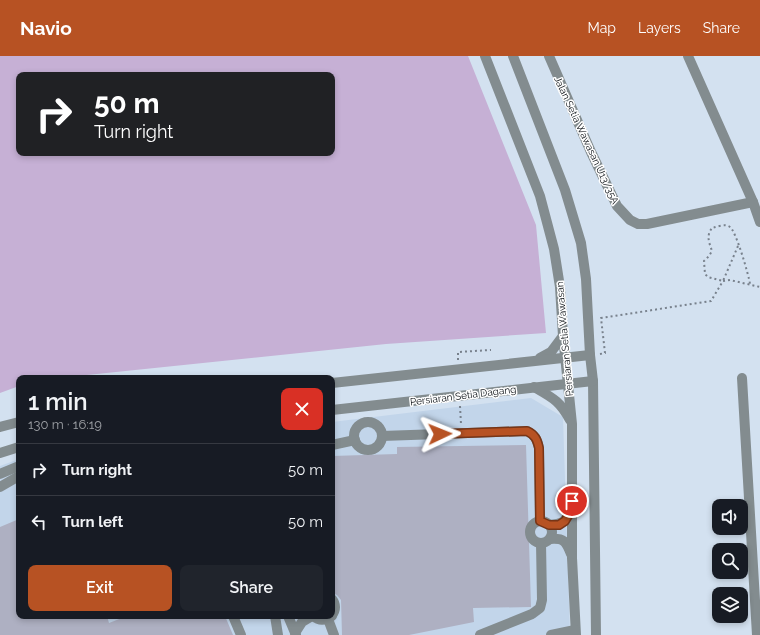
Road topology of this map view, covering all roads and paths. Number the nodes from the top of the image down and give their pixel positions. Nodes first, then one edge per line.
1 (485, 56) edge
2 (513, 56) edge
3 (550, 56) edge
4 (688, 56) edge
5 (753, 202) junction
6 (760, 222) edge
7 (738, 246) junction
8 (723, 281) junction
9 (750, 284) junction
10 (760, 287) edge
11 (563, 336) junction
12 (491, 350) dead end
13 (458, 352) dead end
14 (590, 355) junction
15 (566, 357) junction
16 (535, 361) junction
17 (742, 378) dead end
18 (593, 381) junction
19 (335, 383) edge
20 (569, 383) junction
21 (534, 387) junction
22 (335, 410) edge
23 (16, 423) edge
24 (572, 424) junction
25 (0, 427) edge
26 (382, 436) junction
27 (355, 440) junction
28 (335, 444) edge
29 (16, 447) edge
30 (0, 453) edge
31 (16, 467) edge
32 (0, 474) edge
33 (16, 478) edge
34 (0, 487) edge
35 (572, 501) junction
36 (545, 523) junction
37 (546, 541) junction
38 (572, 558) junction
39 (235, 619) edge
40 (276, 619) edge
41 (289, 619) edge
42 (308, 619) edge
43 (330, 619) edge
44 (576, 633) edge
45 (295, 634) edge
46 (241, 635) edge
47 (278, 635) edge
48 (334, 635) edge
49 (480, 635) edge
50 (552, 635) edge
51 (596, 635) edge
52 (757, 635) edge

1 - 11 street, Persiaran Setia Wawasan
2 - 14 street
3 - 5 street, Jalan Setia Wawasan U13/35A
4 - 5 street
5 - 6 street
7 - 8 path
7 - 8 path
7 - 9 path
8 - 9 path
8 - 14 path
9 - 10 path
11 - 15 street, Persiaran Setia Wawasan
11 - 16 street
12 - 13 path
14 - 15 street
14 - 18 street
15 - 16 street
15 - 20 street, Persiaran Setia Wawasan
16 - 19 street
17 - 52 street
18 - 20 street, Persiaran Setia Dagang
18 - 51 street
20 - 21 street, Persiaran Setia Dagang
20 - 24 street, Persiaran Setia Wawasan
21 - 22 street, Persiaran Setia Dagang
21 - 24 street
23 - 25 street
24 - 35 street, Persiaran Setia Wawasan
26 - 27 street
26 - 27 street
26 - 36 street
27 - 28 street
29 - 30 street
31 - 32 street
33 - 34 street
35 - 36 street
35 - 38 street, Persiaran Setia Wawasan
36 - 37 street
36 - 37 street
37 - 38 street
37 - 49 street
38 - 44 street, Persiaran Setia Wawasan
39 - 46 street
40 - 47 street
41 - 45 street
42 - 45 street
43 - 48 street
44 - 50 street

